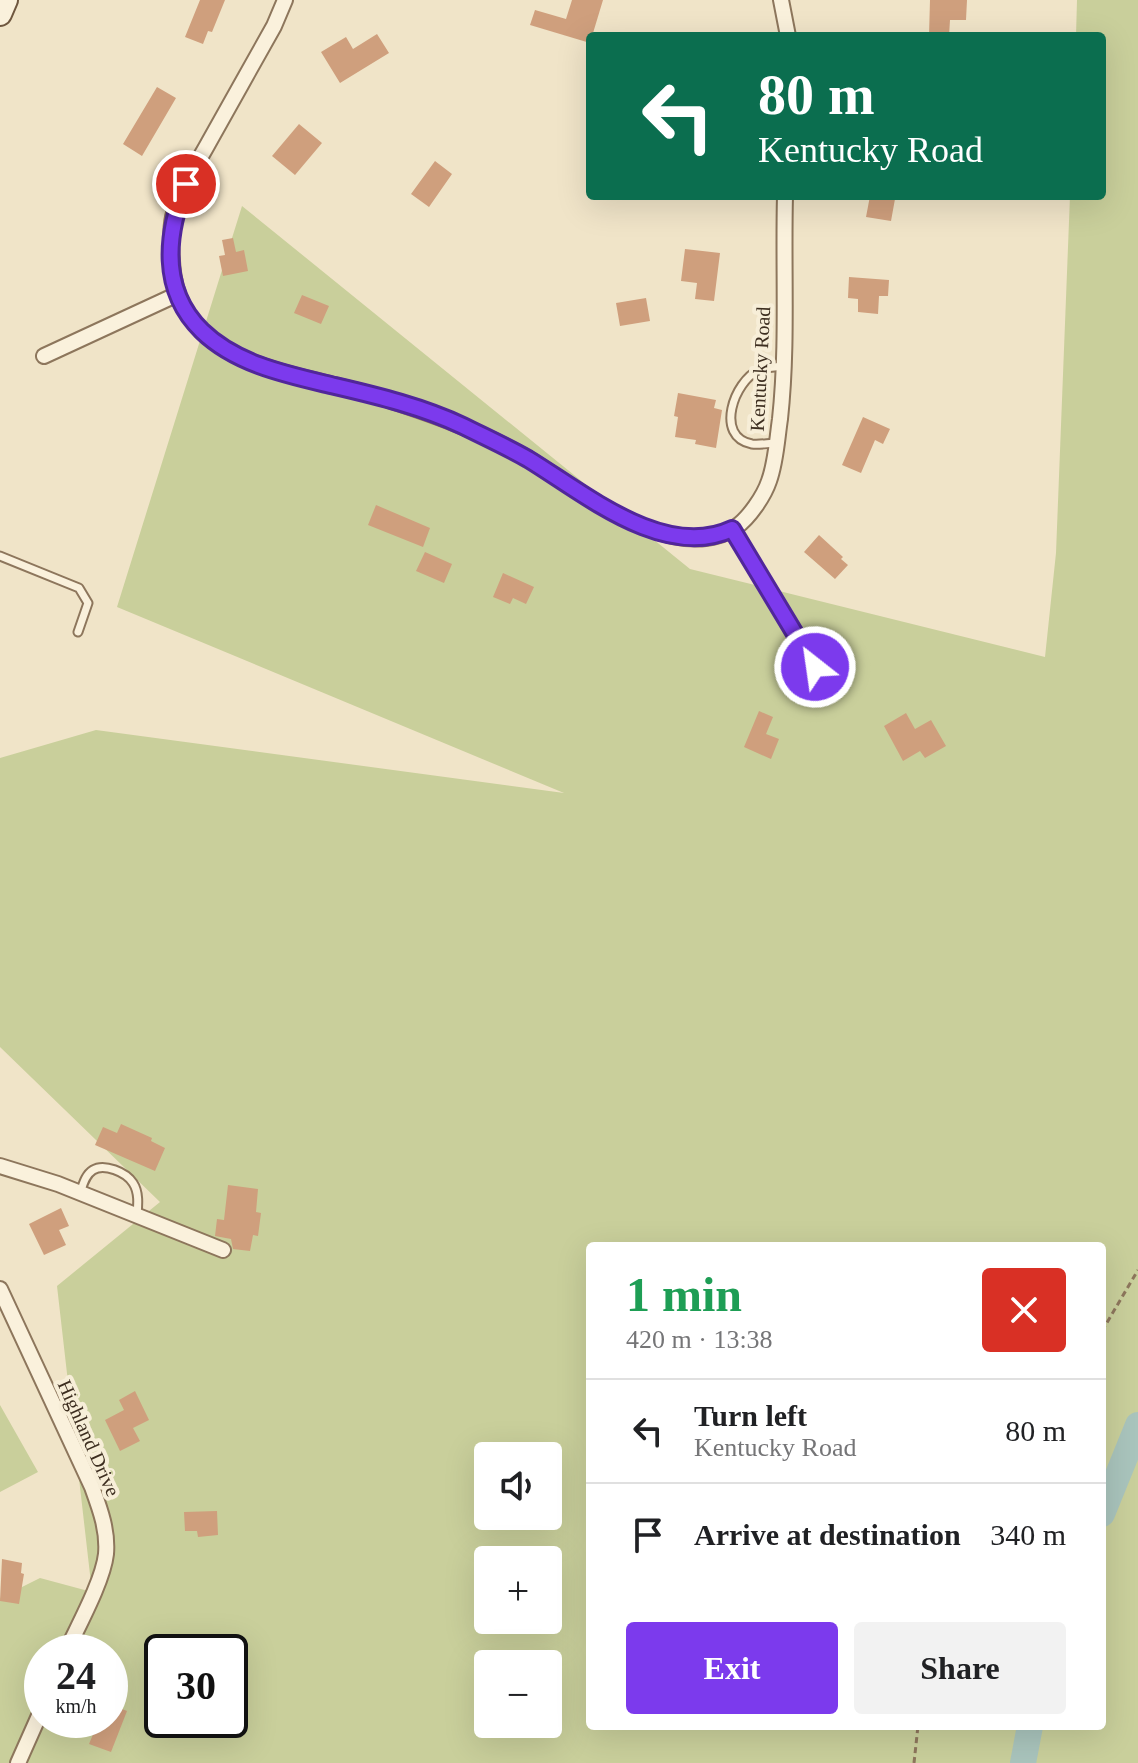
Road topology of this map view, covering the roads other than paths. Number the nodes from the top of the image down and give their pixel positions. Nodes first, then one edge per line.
1 (6, 0) edge
2 (285, 0) edge
3 (781, 0) edge
4 (0, 14) edge
5 (787, 32) edge
6 (785, 200) edge
7 (178, 294) junction
8 (44, 356) dead end
9 (783, 366) junction
10 (777, 443) junction
11 (732, 529) junction
12 (0, 556) edge
13 (78, 632) dead end
14 (815, 667) dead end
15 (0, 1166) edge
16 (80, 1193) junction
17 (137, 1215) junction
18 (223, 1250) dead end
19 (0, 1289) edge
20 (74, 1634) edge
21 (29, 1738) edge
22 (18, 1763) edge

1 - 4 street
2 - 7 street
3 - 5 street
6 - 9 street, Kentucky Road
7 - 8 street
7 - 11 street
9 - 10 street, Kentucky Road
9 - 10 lane
10 - 11 street, Kentucky Road
11 - 14 street
12 - 13 lane
15 - 16 street
16 - 17 street
16 - 17 lane
17 - 18 street
19 - 20 street, Highland Drive
21 - 22 street

